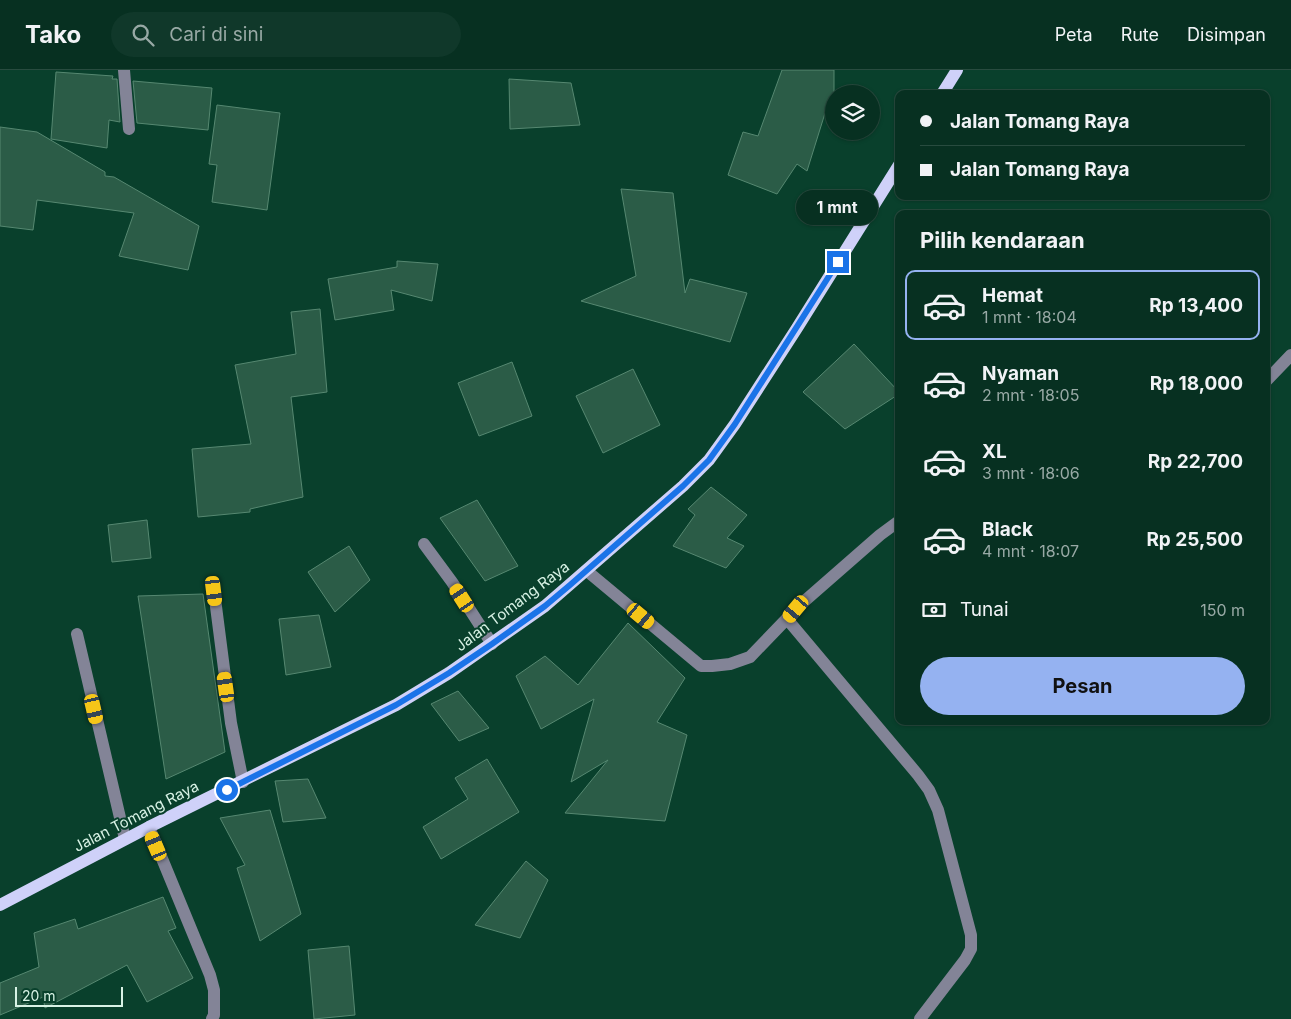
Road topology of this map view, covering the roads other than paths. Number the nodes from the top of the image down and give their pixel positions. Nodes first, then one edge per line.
1 (124, 70) edge
2 (957, 70) edge
3 (944, 90) edge
4 (129, 129) dead end
5 (895, 171) edge
6 (1291, 355) edge
7 (1270, 377) edge
8 (895, 524) edge
9 (424, 544) dead end
10 (587, 571) junction
11 (214, 591) dead end
12 (787, 619) junction
13 (77, 634) dead end
14 (492, 644) junction
15 (243, 782) junction
16 (149, 827) junction
17 (125, 839) junction
18 (0, 905) edge
19 (212, 1019) edge
20 (920, 1019) edge

1 - 4 street
2 - 3 main road
5 - 10 main road, Jalan Tomang Raya
6 - 7 street
8 - 12 street
9 - 14 street
10 - 12 street
10 - 14 main road, Jalan Tomang Raya
11 - 15 street
12 - 20 street
13 - 17 street
14 - 15 main road, Jalan Tomang Raya
15 - 16 main road, Jalan Tomang Raya
16 - 17 main road, Jalan Tomang Raya
16 - 19 street
17 - 18 main road, Jalan Tomang Raya

